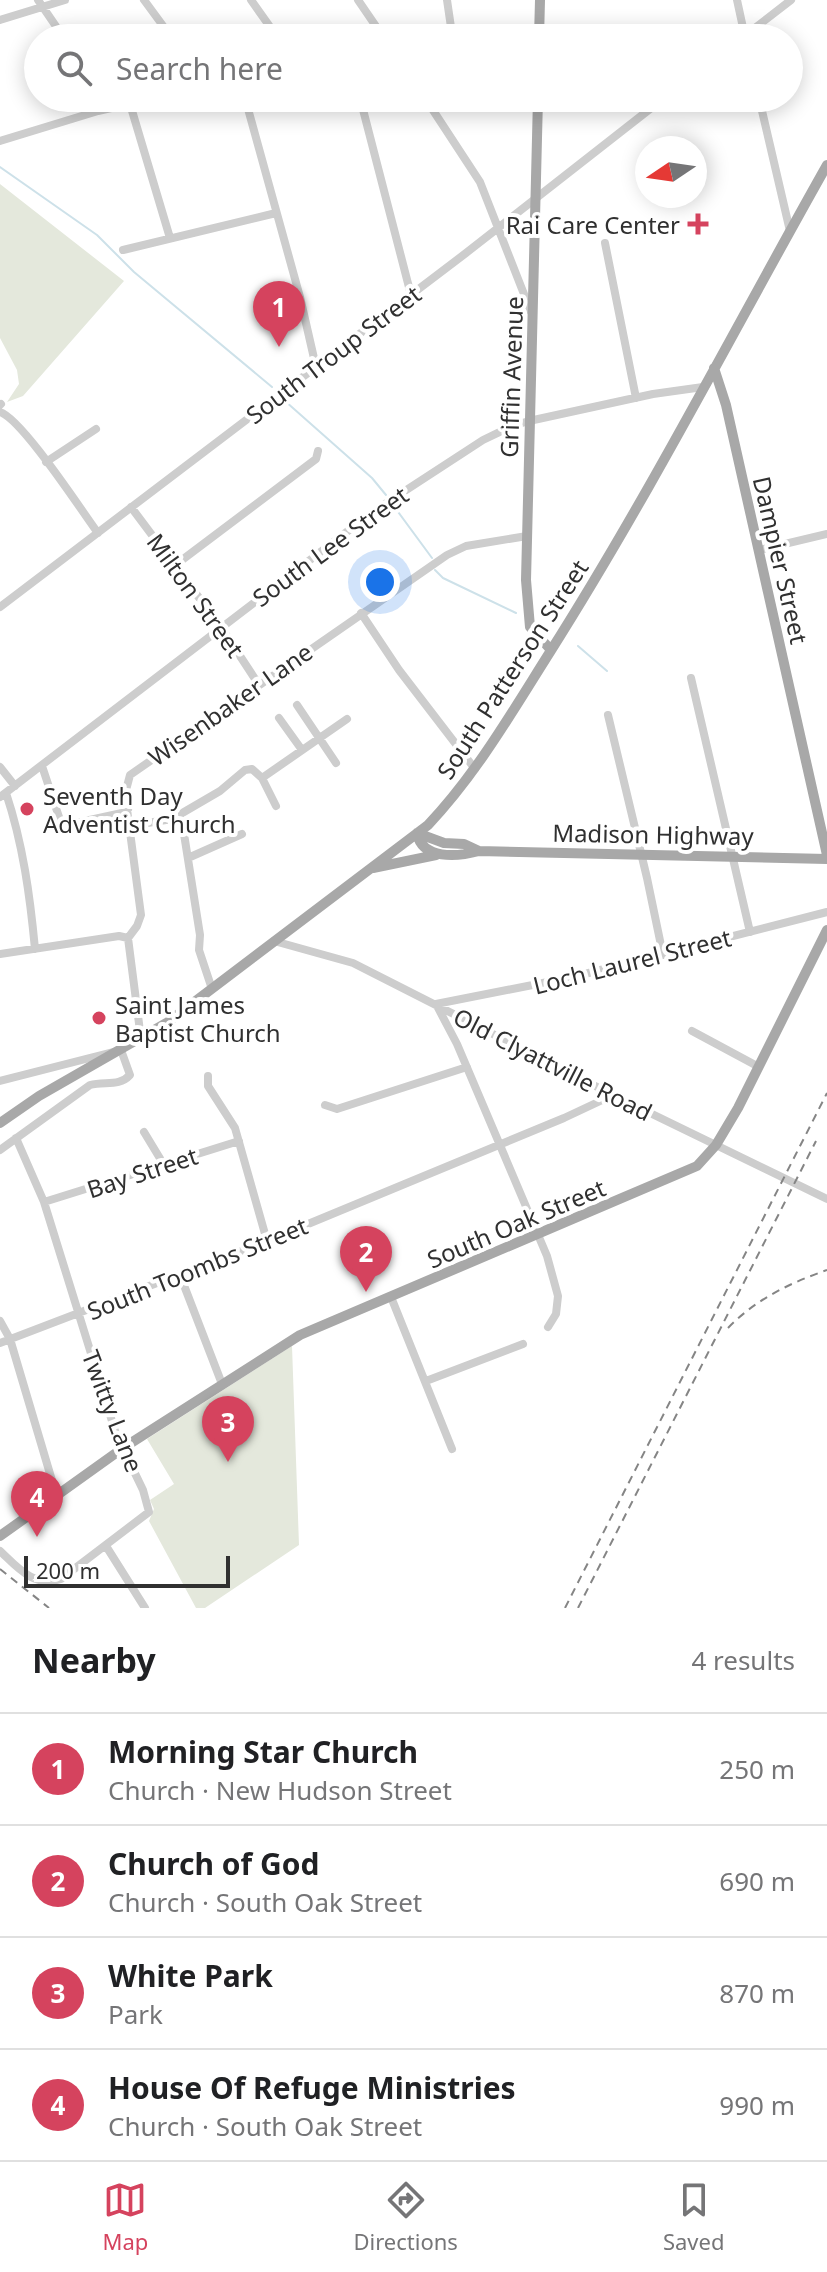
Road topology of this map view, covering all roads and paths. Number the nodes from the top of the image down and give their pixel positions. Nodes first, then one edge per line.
1 (65, 0) edge
2 (144, 0) edge
3 (251, 0) edge
4 (358, 0) edge
5 (447, 0) edge
6 (540, 0) edge
7 (737, 0) edge
8 (791, 0) edge
9 (40, 4) edge
10 (0, 20) edge
11 (54, 24) edge
12 (162, 24) edge
13 (268, 24) edge
14 (374, 24) edge
15 (451, 24) edge
16 (539, 24) edge
17 (742, 24) edge
18 (761, 24) edge
19 (100, 112) edge
20 (132, 112) edge
21 (249, 112) edge
22 (364, 112) edge
23 (434, 112) edge
24 (537, 112) edge
25 (646, 112) edge
26 (762, 112) edge
27 (0, 141) edge
28 (827, 165) edge
29 (534, 198) junction
30 (276, 213) junction
31 (498, 227) junction
32 (791, 231) junction
33 (170, 238) junction
34 (605, 243) dead end
35 (123, 250) dead end
36 (411, 295) junction
37 (532, 317) junction
38 (316, 367) junction
39 (714, 368) junction
40 (703, 387) junction
41 (636, 398) junction
42 (0, 407) edge
43 (529, 421) junction
44 (96, 429) dead end
45 (318, 451) dead end
46 (46, 462) junction
47 (131, 507) junction
48 (98, 533) junction
49 (827, 534) edge
50 (527, 536) junction
51 (759, 550) junction
52 (174, 566) junction
53 (0, 607) edge
54 (361, 613) junction
55 (221, 627) junction
56 (551, 650) junction
57 (691, 678) dead end
58 (259, 685) junction
59 (297, 705) dead end
60 (608, 715) dead end
61 (279, 718) dead end
62 (347, 719) dead end
63 (320, 738) junction
64 (302, 750) junction
65 (336, 763) dead end
66 (42, 766) junction
67 (0, 767) edge
68 (475, 769) junction
69 (262, 778) junction
70 (15, 786) junction
71 (3, 795) edge
72 (276, 806) dead end
73 (128, 809) junction
74 (436, 816) junction
75 (172, 819) junction
76 (129, 826) junction
77 (417, 833) junction
78 (242, 834) dead end
79 (443, 849) junction
80 (640, 855) junction
81 (733, 855) junction
82 (827, 857) edge
83 (188, 858) junction
84 (368, 869) junction
85 (827, 912) edge
86 (827, 930) edge
87 (750, 932) junction
88 (128, 938) junction
89 (274, 941) junction
90 (35, 949) junction
91 (0, 954) edge
92 (663, 955) junction
93 (212, 989) junction
94 (436, 1004) junction
95 (692, 1031) dead end
96 (141, 1039) junction
97 (121, 1050) junction
98 (467, 1067) junction
99 (759, 1067) junction
100 (208, 1076) dead end
101 (0, 1081) edge
102 (613, 1095) junction
103 (325, 1105) dead end
104 (0, 1123) edge
105 (144, 1132) dead end
106 (16, 1138) junction
107 (239, 1141) junction
108 (500, 1143) junction
109 (716, 1145) junction
110 (0, 1150) edge
111 (164, 1165) junction
112 (827, 1199) edge
113 (44, 1202) junction
114 (539, 1235) junction
115 (267, 1241) junction
116 (180, 1275) junction
117 (391, 1297) junction
118 (78, 1315) junction
119 (0, 1321) edge
120 (548, 1327) dead end
121 (10, 1339) junction
122 (0, 1343) edge
123 (523, 1344) dead end
124 (426, 1381) junction
125 (222, 1384) junction
126 (123, 1448) junction
127 (452, 1449) dead end
128 (56, 1494) junction
129 (0, 1536) edge
130 (106, 1546) junction
131 (0, 1551) edge
132 (145, 1608) edge

1 - 9 street
2 - 12 street
3 - 13 street
4 - 14 street
5 - 15 street
6 - 16 main road
7 - 17 street
8 - 18 street
9 - 10 street
9 - 11 street
19 - 27 street
20 - 33 street
21 - 30 street
22 - 36 street
23 - 31 street
24 - 29 main road, Griffin Avenue
25 - 29 street, South Troup Street
26 - 32 street
28 - 32 main road, South Patterson Street
29 - 31 street, South Troup Street
29 - 37 main road, Griffin Avenue
30 - 33 street
30 - 38 street
31 - 36 street, South Troup Street
31 - 37 street
32 - 39 main road, South Patterson Street
33 - 35 street
34 - 41 street
36 - 38 street, South Troup Street
37 - 43 main road, Griffin Avenue
38 - 47 street, South Troup Street
39 - 40 main road, South Patterson Street
39 - 51 main road, Dampier Street
40 - 41 street, South Lee Street
40 - 56 main road, South Patterson Street
41 - 43 street, South Lee Street
42 - 46 street
43 - 50 main road, Griffin Avenue
43 - 55 street, South Lee Street
44 - 46 street
45 - 52 street
46 - 48 street
47 - 48 street, South Troup Street
47 - 52 street, Milton Street
48 - 53 street, South Troup Street
49 - 51 street
50 - 54 street, Wisenbaker Lane
50 - 56 main road, Griffin Avenue
51 - 82 main road, Dampier Street
52 - 55 street, Milton Street
54 - 58 street, Wisenbaker Lane
54 - 68 street
55 - 58 street, Milton Street
55 - 66 street, South Lee Street
56 - 68 main road, South Patterson Street
57 - 81 street
58 - 73 street, Wisenbaker Lane
59 - 63 street
60 - 80 street
61 - 64 street
62 - 63 street
63 - 64 street
63 - 65 street
64 - 69 street
66 - 70 street, South Lee Street
66 - 73 street
67 - 70 street
68 - 74 main road, South Patterson Street
69 - 72 street
69 - 75 street
70 - 71 street, South Lee Street
71 - 90 street
73 - 76 street, Wisenbaker Lane
74 - 77 main road, South Patterson Street
74 - 79 main road
75 - 76 street
75 - 83 street
76 - 88 street, Wisenbaker Lane
77 - 79 main road, Madison Highway
77 - 84 main road, South Patterson Street
78 - 83 street
79 - 80 main road, Madison Highway
79 - 84 main road
80 - 81 main road, Madison Highway
80 - 92 street
81 - 82 main road, Madison Highway
81 - 87 street
83 - 93 street
84 - 89 main road, South Patterson Street
85 - 87 street, Loch Laurel Street
86 - 99 main road, South Oak Street
87 - 92 street, Loch Laurel Street
88 - 90 street
88 - 96 street, Wisenbaker Lane
89 - 93 main road, South Patterson Street
89 - 94 street, Old Clyattville Road
90 - 91 street
92 - 94 street, Loch Laurel Street
93 - 96 main road, South Patterson Street
94 - 98 street
94 - 102 street, Old Clyattville Road
95 - 99 street
96 - 97 main road, South Patterson Street
97 - 101 street
97 - 104 main road, South Patterson Street
97 - 106 street
98 - 103 street
98 - 108 street
99 - 109 main road, South Oak Street
100 - 107 street
102 - 108 street, South Toombs Street
102 - 109 street, Old Clyattville Road
105 - 111 street
106 - 110 street
106 - 113 street, Twitty Lane
107 - 111 street, Bay Street
107 - 115 street
108 - 114 street
108 - 115 street, South Toombs Street
109 - 112 street, Old Clyattville Road
109 - 114 main road, South Oak Street
111 - 113 street, Bay Street
113 - 118 street, Twitty Lane
114 - 117 main road, South Oak Street
114 - 120 street
115 - 116 street, South Toombs Street
116 - 118 street, South Toombs Street
116 - 125 street
117 - 124 street
117 - 125 main road, South Oak Street
118 - 121 street, South Toombs Street
118 - 126 street, Twitty Lane
119 - 121 street
121 - 122 street, South Toombs Street
121 - 128 street
123 - 124 street
124 - 127 street
125 - 126 main road, South Oak Street
126 - 128 main road, South Oak Street
126 - 130 street, Twitty Lane
128 - 129 main road, South Oak Street
130 - 131 street, Twitty Lane
130 - 132 street

